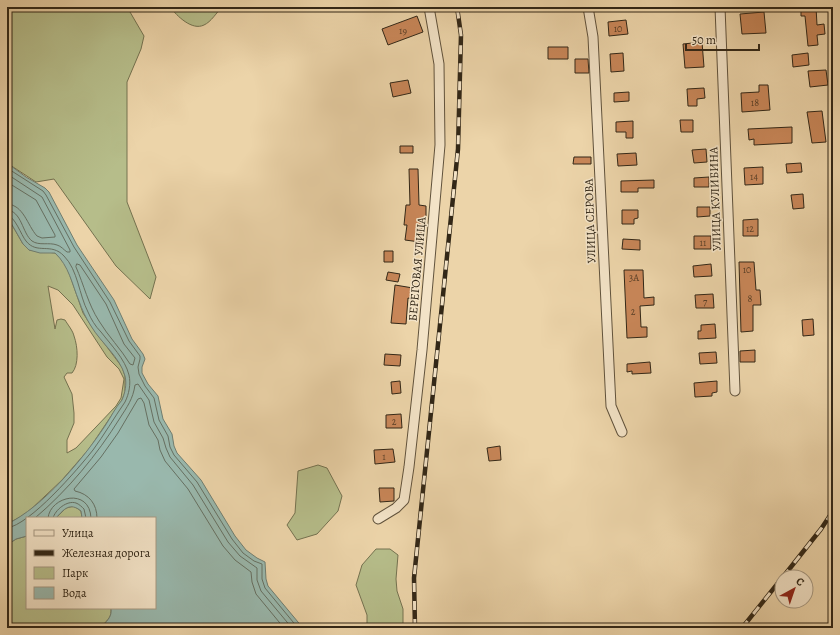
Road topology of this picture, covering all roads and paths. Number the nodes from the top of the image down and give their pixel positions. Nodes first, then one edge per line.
1 (429, 7) edge
2 (588, 7) edge
3 (720, 7) edge
4 (735, 391) dead end
5 (622, 432) dead end
6 (378, 519) dead end

1 - 6 street, БЕРЕГОВАЯ УЛИЦА
2 - 5 street, УЛИЦА СЕРОВА
3 - 4 street, УЛИЦА КУЛИБИНА

